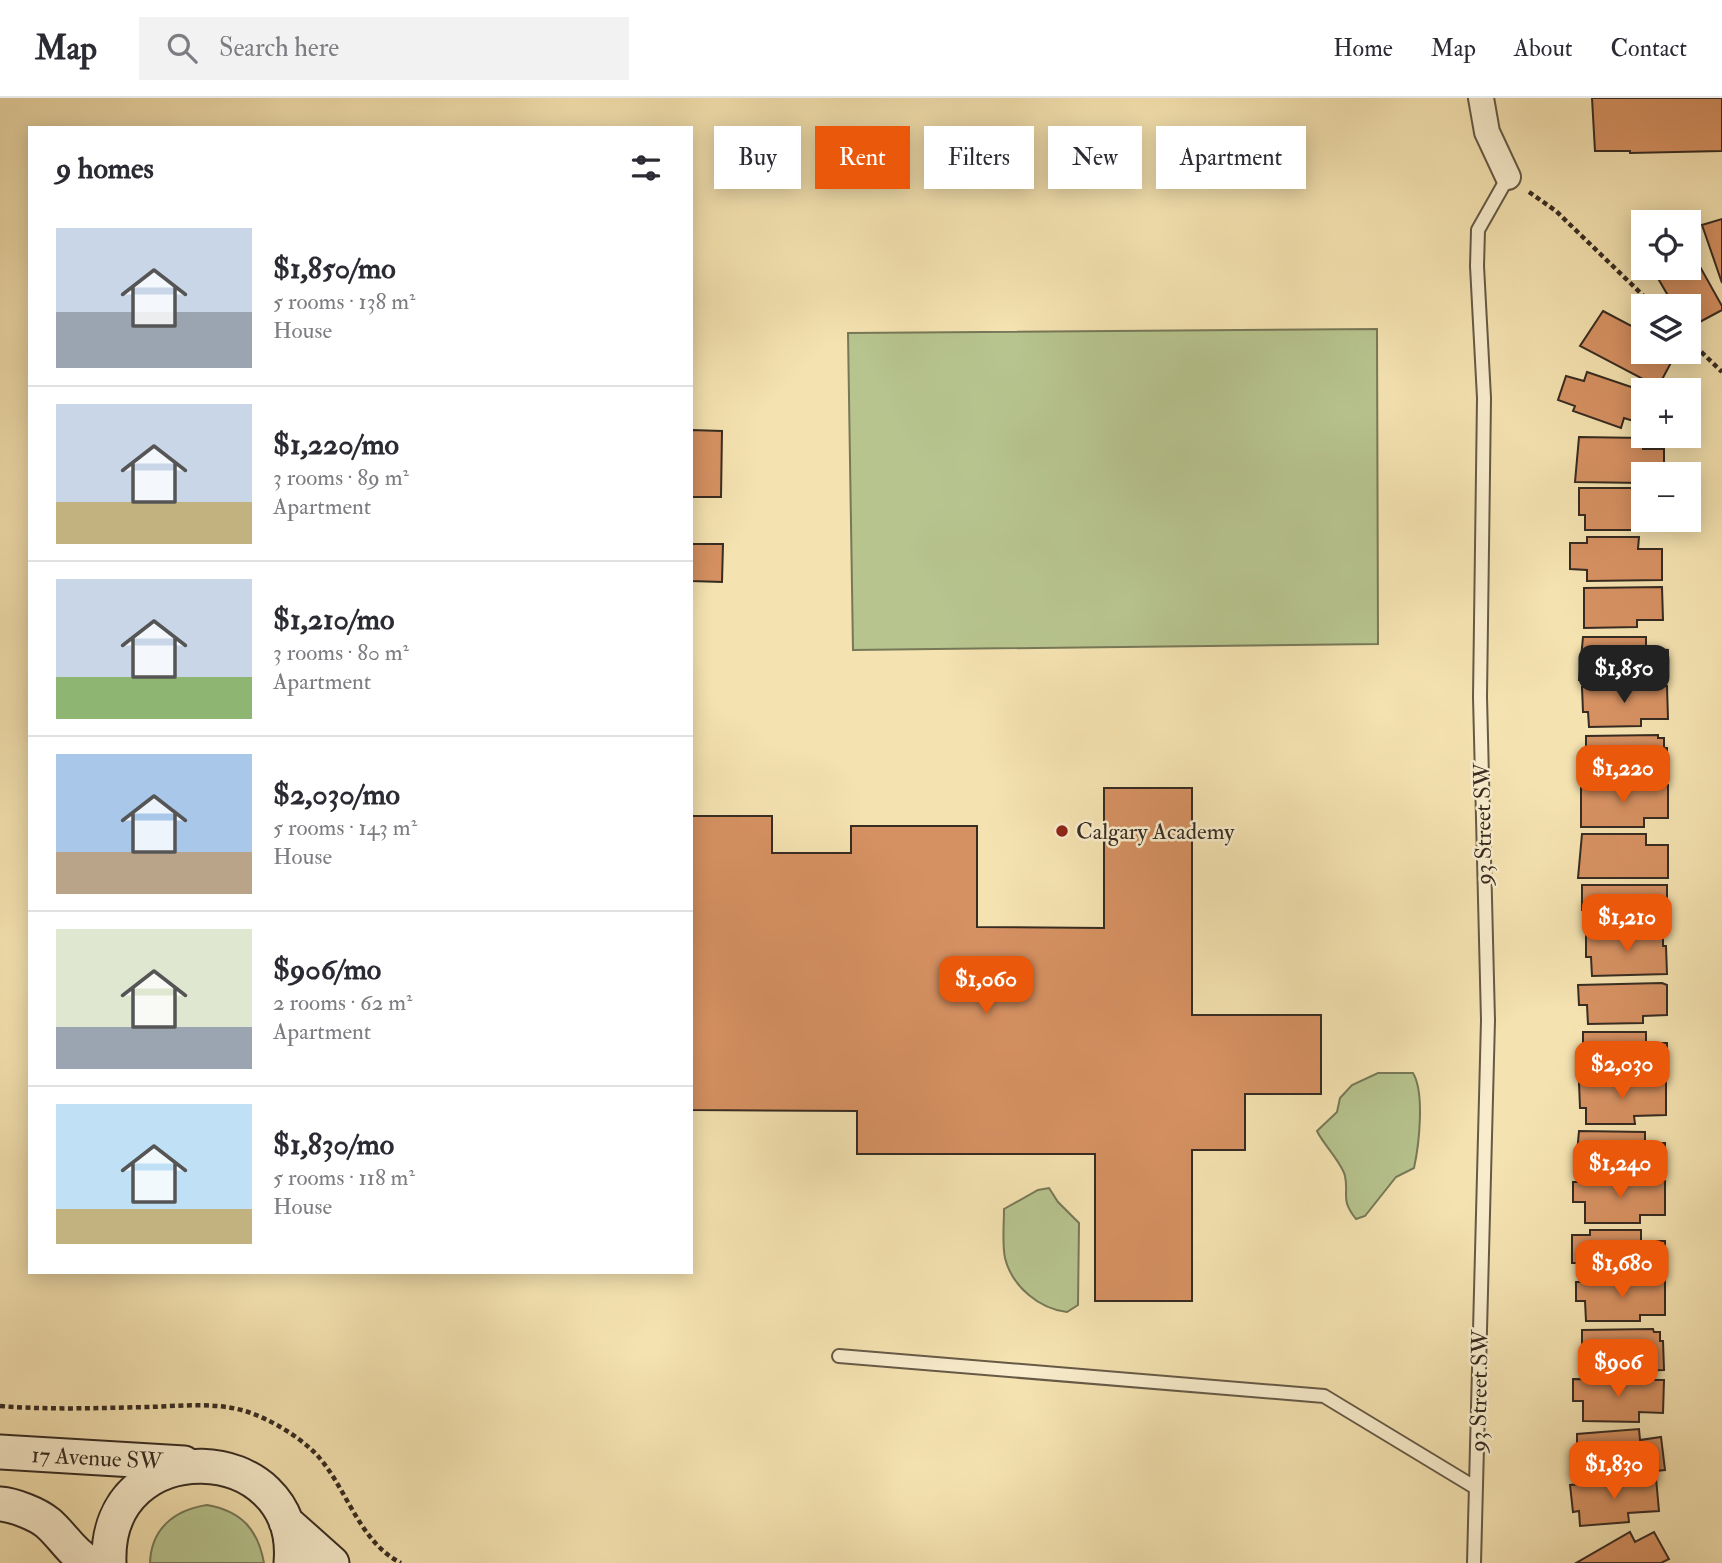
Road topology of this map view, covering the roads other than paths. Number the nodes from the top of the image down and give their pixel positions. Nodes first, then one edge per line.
1 (1481, 98) edge
2 (1508, 177) joint
3 (839, 1356) dead end
4 (0, 1452) edge
5 (194, 1464) junction
6 (1476, 1488) junction
7 (0, 1504) edge
8 (286, 1522) junction
9 (89, 1563) edge
10 (109, 1563) edge
11 (291, 1563) edge
12 (332, 1563) edge
13 (1474, 1563) edge

1 - 2 street
2 - 6 lane, 93 Street SW
3 - 6 lane
4 - 5 main road, 17 Avenue SW
5 - 8 main road, 17 Avenue SW
5 - 10 main road
6 - 13 lane, 93 Street SW
7 - 9 main road
8 - 11 main road
8 - 12 main road

